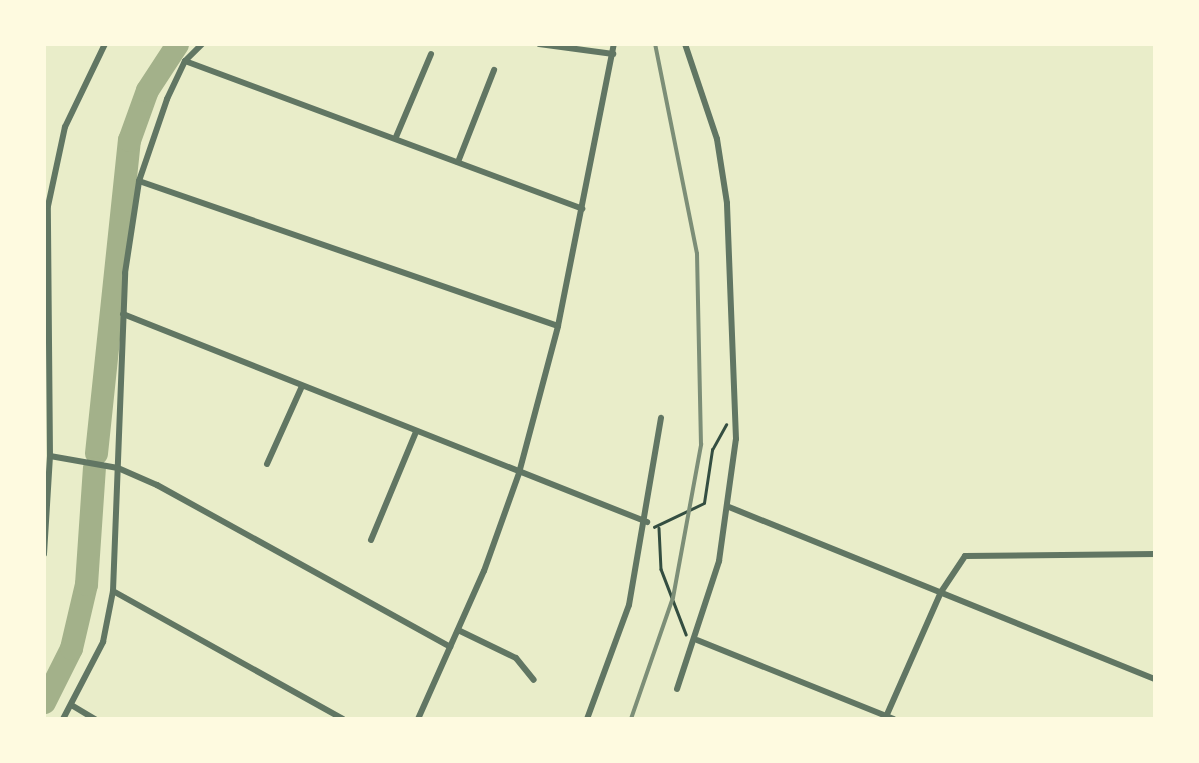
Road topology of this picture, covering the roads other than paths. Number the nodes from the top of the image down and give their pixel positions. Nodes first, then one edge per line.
1 (202, 44) edge
2 (539, 44) edge
3 (614, 44) edge
4 (685, 44) edge
5 (103, 45) edge
6 (431, 54) dead end
7 (613, 54) junction
8 (185, 61) junction
9 (494, 70) dead end
10 (396, 137) junction
11 (458, 162) junction
12 (44, 167) edge
13 (52, 170) junction
14 (139, 181) junction
15 (46, 206) edge
16 (582, 209) junction
17 (123, 314) junction
18 (558, 326) junction
19 (47, 339) edge
20 (302, 386) junction
21 (661, 418) dead end
22 (416, 432) junction
23 (50, 456) junction
24 (267, 464) dead end
25 (118, 468) junction
26 (519, 473) junction
27 (729, 507) junction
28 (647, 522) junction
29 (371, 540) dead end
30 (44, 554) edge
31 (1155, 554) edge
32 (113, 591) junction
33 (941, 592) junction
34 (458, 630) junction
35 (697, 640) junction
36 (450, 647) junction
37 (1155, 679) edge
38 (534, 680) dead end
39 (677, 689) dead end
40 (73, 706) junction
41 (886, 718) edge
42 (63, 719) edge
43 (95, 719) edge
44 (342, 719) edge
45 (418, 719) edge
46 (587, 719) edge
47 (894, 719) edge

1 - 8 street
2 - 7 street
3 - 7 street
4 - 27 street
5 - 13 street
6 - 10 street
7 - 16 street
8 - 10 street
8 - 14 street
9 - 11 street
10 - 11 street
11 - 16 street
12 - 13 street
13 - 15 street
14 - 17 street
14 - 18 street
15 - 19 street
16 - 18 street
17 - 20 street
17 - 25 street
18 - 26 street
19 - 23 street
20 - 22 street
20 - 24 street
21 - 28 street
22 - 26 street
22 - 29 street
23 - 25 street
23 - 30 street
25 - 32 street
25 - 36 street
26 - 28 street
26 - 34 street
27 - 33 street
27 - 35 street
28 - 46 street
31 - 33 street
32 - 40 street
32 - 44 street
33 - 37 street
33 - 41 street
34 - 36 street
34 - 38 street
35 - 39 street
35 - 41 street
36 - 45 street
40 - 42 street
40 - 43 street
41 - 47 street

